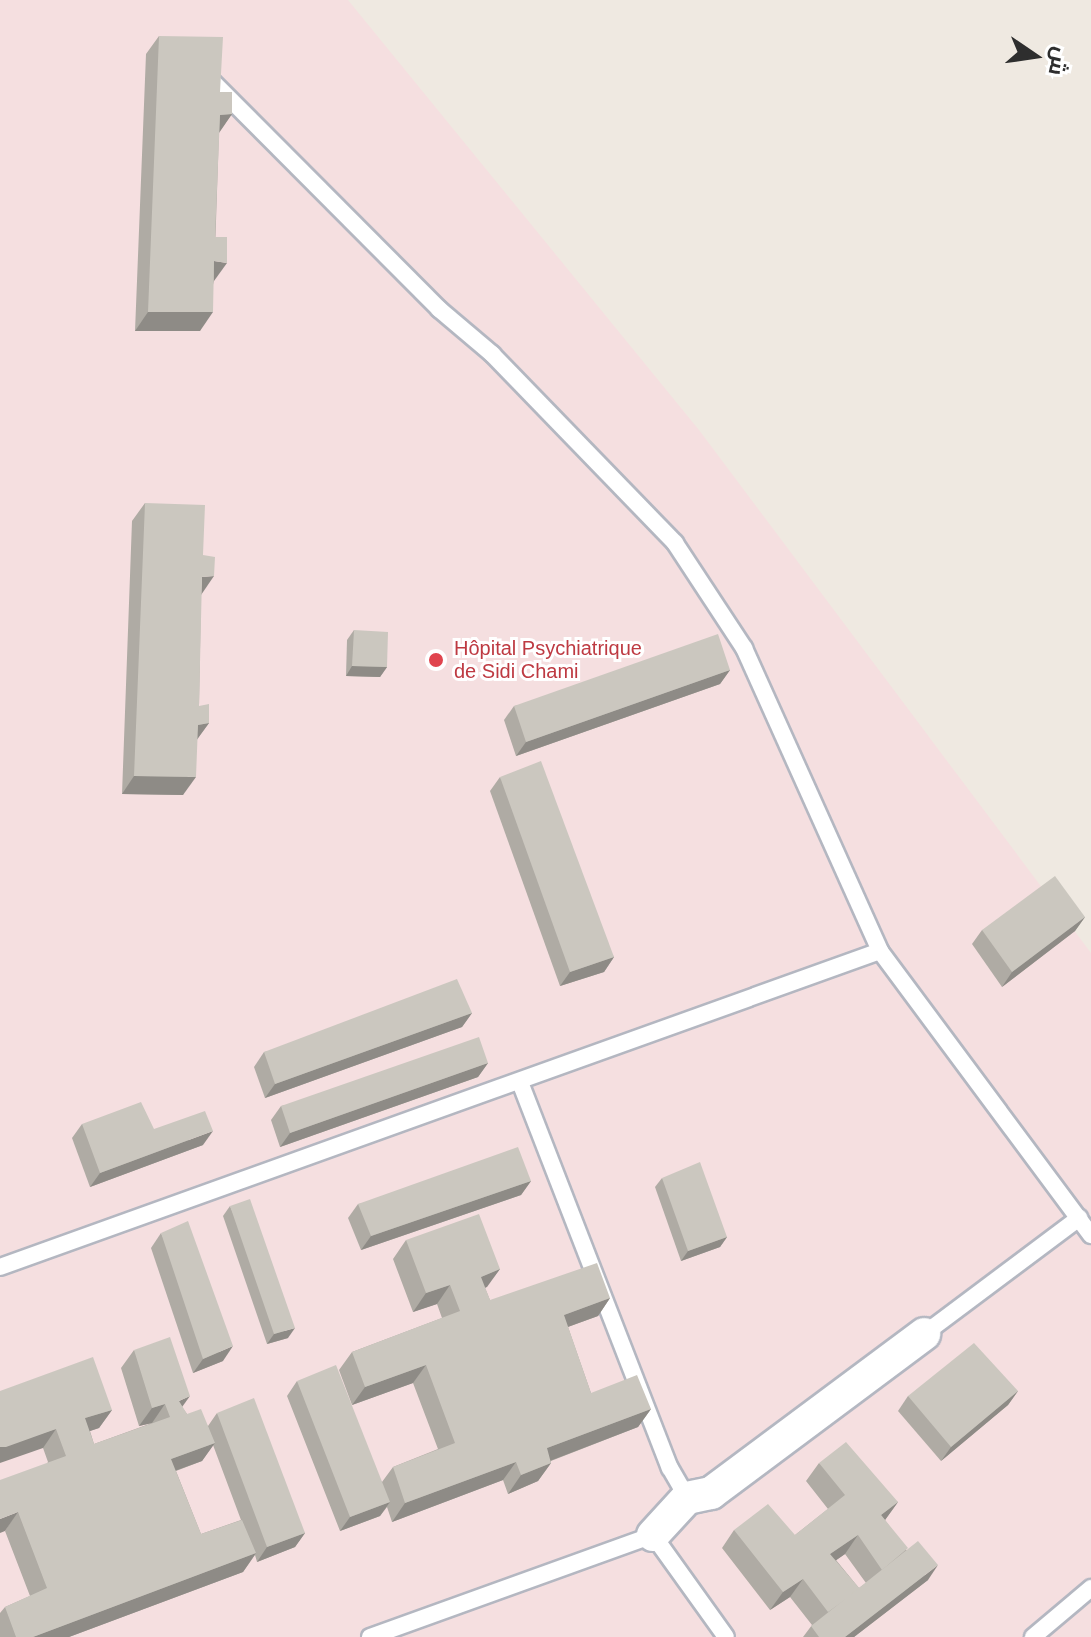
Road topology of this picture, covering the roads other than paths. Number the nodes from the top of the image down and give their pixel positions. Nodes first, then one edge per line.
1 (189, 58) edge
2 (880, 951) junction
3 (520, 1082) junction
4 (1079, 1218) junction
5 (1091, 1235) edge
6 (0, 1267) edge
7 (924, 1334) joint
8 (687, 1498) junction
9 (653, 1535) junction
10 (1091, 1588) edge
11 (370, 1637) edge
12 (726, 1637) edge
13 (1033, 1637) edge

1 - 2 lane
2 - 3 lane
2 - 4 lane
3 - 6 lane
3 - 8 lane
4 - 5 lane
4 - 7 lane
7 - 8 street
8 - 9 street
9 - 11 lane
9 - 12 lane
10 - 13 lane

